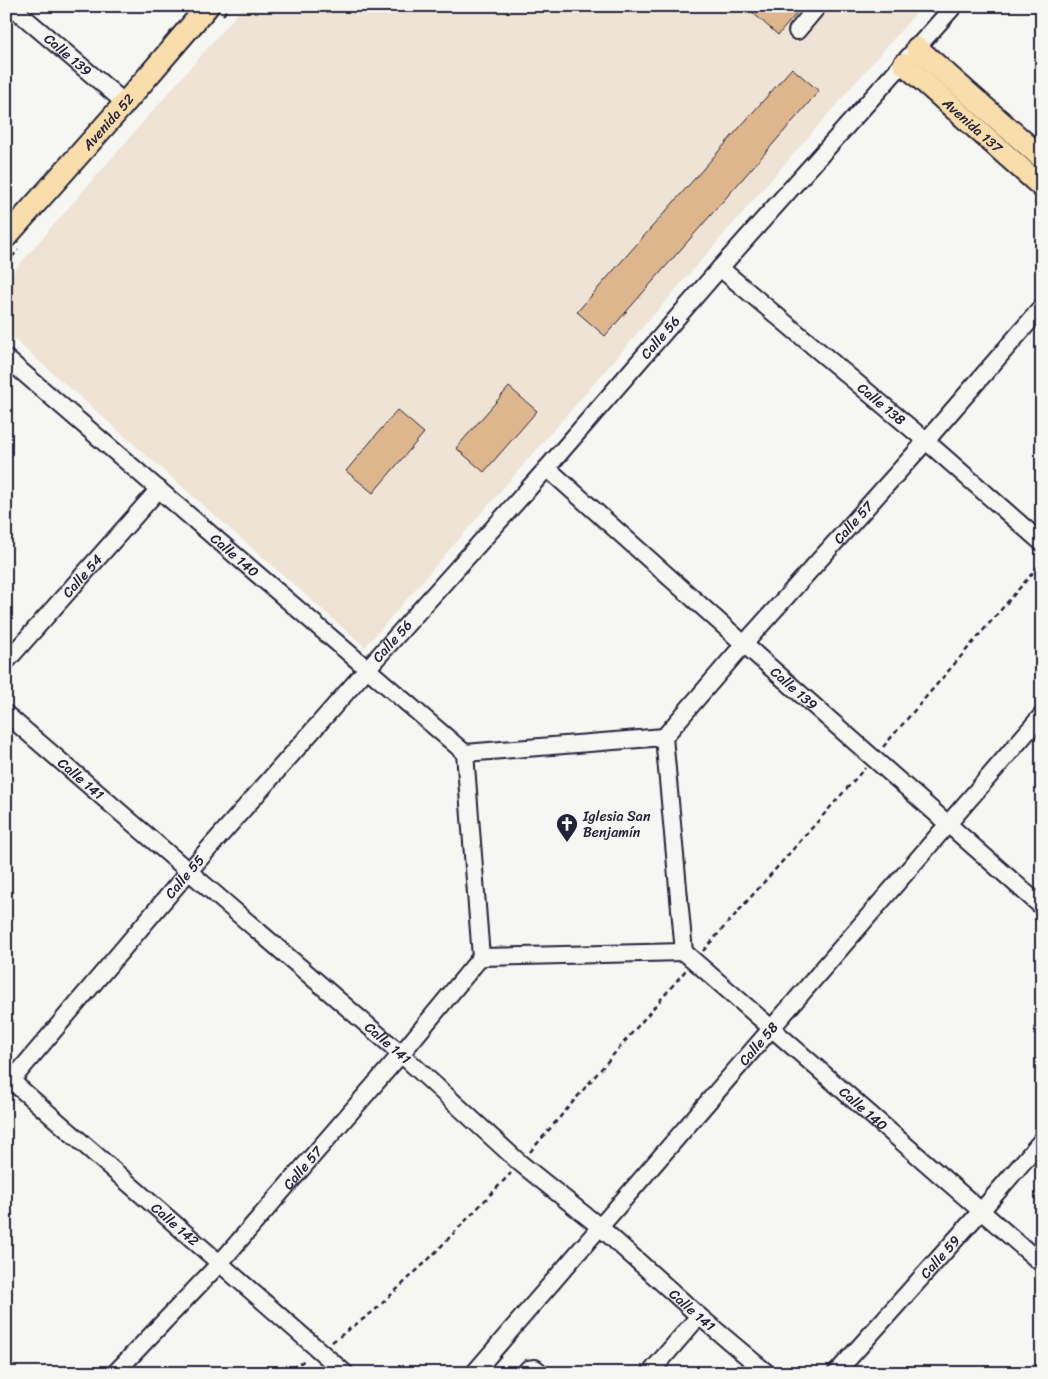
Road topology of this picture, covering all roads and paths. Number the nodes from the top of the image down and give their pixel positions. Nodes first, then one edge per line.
1 (11, 6) edge
2 (208, 6) edge
3 (818, 6) edge
4 (954, 6) edge
5 (797, 31) dead end
6 (910, 56) junction
7 (125, 103) junction
8 (1042, 158) edge
9 (1042, 187) edge
10 (6, 238) edge
11 (720, 268) junction
12 (1042, 306) edge
13 (6, 358) edge
14 (926, 441) junction
15 (547, 468) junction
16 (159, 488) junction
17 (1042, 543) edge
18 (1042, 562) edge
19 (744, 644) junction
20 (6, 662) edge
21 (367, 669) junction
22 (6, 714) edge
23 (1042, 715) edge
24 (664, 737) junction
25 (465, 753) junction
26 (874, 759) junction
27 (947, 824) junction
28 (189, 871) junction
29 (1042, 907) edge
30 (689, 956) junction
31 (481, 957) junction
32 (772, 1028) junction
33 (401, 1054) junction
34 (8, 1082) edge
35 (1042, 1140) edge
36 (520, 1163) junction
37 (981, 1211) junction
38 (600, 1227) junction
39 (219, 1264) junction
40 (1042, 1264) edge
41 (699, 1316) junction
42 (320, 1352) junction
43 (115, 1373) edge
44 (284, 1373) edge
45 (345, 1373) edge
46 (474, 1373) edge
47 (650, 1373) edge
48 (767, 1373) edge
49 (836, 1373) edge

1 - 7 street, Calle 139
2 - 7 main road, Avenida 52
3 - 5 street
4 - 6 street, Calle 56
6 - 8 main road, Avenida 137
6 - 9 main road, Avenida 137
6 - 11 street, Calle 56
7 - 10 main road, Avenida 52
11 - 14 street, Calle 138
11 - 15 street, Calle 56
12 - 14 street, Calle 57
13 - 16 street, Calle 140
14 - 17 street, Calle 138
14 - 19 street, Calle 57
15 - 19 street, Calle 139
15 - 21 street, Calle 56
16 - 20 street, Calle 54
16 - 21 street, Calle 140
18 - 26 path
19 - 24 street, Calle 57
19 - 26 street, Calle 139
21 - 25 street, Calle 140
21 - 28 street, Calle 55
22 - 28 street, Calle 141
23 - 27 street, Calle 58
24 - 25 street
24 - 30 street
25 - 31 street
26 - 27 street, Calle 139
26 - 30 path
27 - 29 street, Calle 139
27 - 32 street, Calle 58
28 - 33 street, Calle 141
28 - 34 street, Calle 55
30 - 31 street
30 - 32 street, Calle 140
30 - 36 path
31 - 33 street, Calle 57
32 - 37 street, Calle 140
32 - 38 street, Calle 58
33 - 36 street, Calle 141
33 - 39 street, Calle 57
34 - 39 street, Calle 142
35 - 37 street, Calle 59
36 - 38 street, Calle 141
36 - 42 path
37 - 40 street, Calle 140
37 - 49 street, Calle 59
38 - 41 street, Calle 141
38 - 46 street, Calle 58
39 - 42 street, Calle 142
39 - 43 street, Calle 57
41 - 47 street
41 - 48 street, Calle 141
42 - 44 path
42 - 45 street, Calle 142

